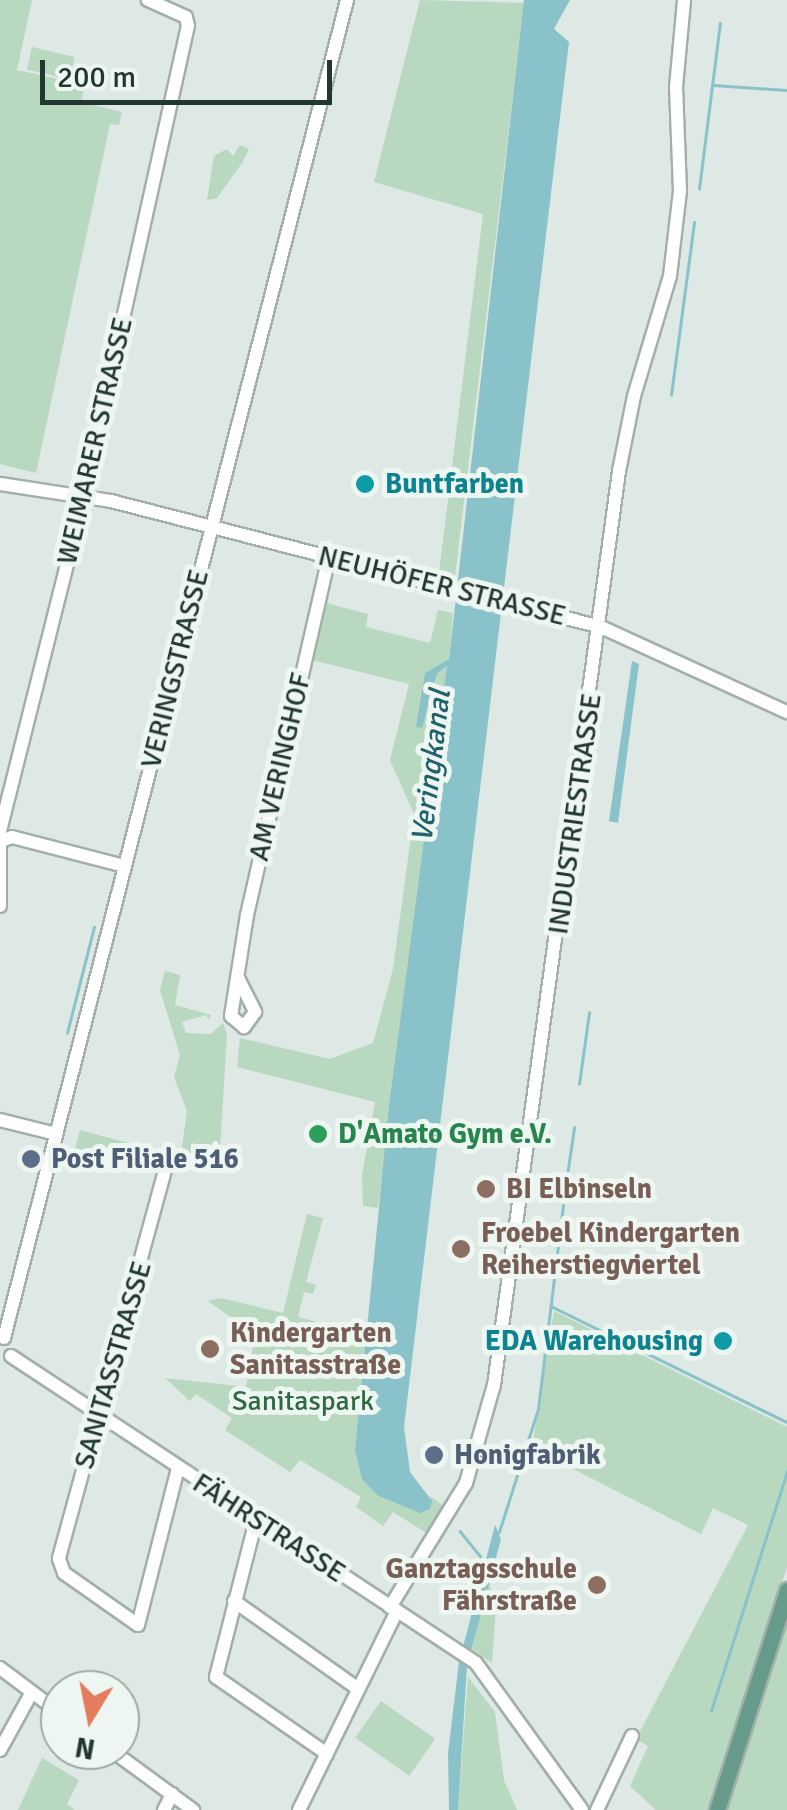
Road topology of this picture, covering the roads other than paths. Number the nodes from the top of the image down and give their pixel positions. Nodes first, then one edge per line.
1 (148, 0) edge
2 (348, 0) edge
3 (684, 0) edge
4 (0, 475) edge
5 (0, 484) edge
6 (83, 498) junction
7 (212, 528) junction
8 (329, 558) junction
9 (601, 627) junction
10 (787, 712) edge
11 (0, 841) edge
12 (124, 866) junction
13 (1, 877) edge
14 (0, 906) edge
15 (238, 978) dead end
16 (0, 1120) edge
17 (56, 1134) junction
18 (167, 1163) dead end
19 (2, 1338) edge
20 (5, 1359) edge
21 (98, 1415) junction
22 (178, 1468) junction
23 (256, 1520) junction
24 (787, 1590) edge
25 (234, 1602) junction
26 (393, 1609) junction
27 (0, 1668) edge
28 (357, 1688) junction
29 (32, 1692) junction
30 (40, 1698) edge
31 (632, 1736) dead end
32 (0, 1750) edge
33 (328, 1754) junction
34 (139, 1770) edge
35 (172, 1794) junction
36 (164, 1810) edge
37 (193, 1810) edge
38 (299, 1810) edge
39 (582, 1810) edge
40 (596, 1810) edge
41 (717, 1810) edge

1 - 6 street, WEIMARER STRASSE
2 - 7 street, VERINGSTRASSE
3 - 9 street, INDUSTRIESTRASSE
4 - 6 street, NEUHÖFER STRASSE
5 - 6 street, NEUHÖFER STRASSE
6 - 7 street, NEUHÖFER STRASSE
6 - 11 street, WEIMARER STRASSE
7 - 8 street, NEUHÖFER STRASSE
7 - 12 street, VERINGSTRASSE
8 - 9 street, NEUHÖFER STRASSE
8 - 15 street, AM VERINGHOF
9 - 10 street, NEUHÖFER STRASSE
9 - 26 street, INDUSTRIESTRASSE
11 - 12 street
11 - 13 street, WEIMARER STRASSE
12 - 17 street, VERINGSTRASSE
13 - 14 street, WEIMARER STRASSE
16 - 17 street
17 - 19 street, VERINGSTRASSE
18 - 21 street, SANITASSTRASSE
19 - 20 street
20 - 21 street, FÄHRSTRASSE
21 - 22 street, FÄHRSTRASSE
21 - 22 street, SANITASSTRASSE
22 - 23 street, FÄHRSTRASSE
23 - 25 street
23 - 26 street, FÄHRSTRASSE
24 - 41 main road
25 - 28 street
25 - 33 street
26 - 28 street, INDUSTRIESTRASSE
26 - 39 street, FÄHRSTRASSE
27 - 29 street
28 - 33 street, INDUSTRIESTRASSE
29 - 30 street
29 - 32 street
31 - 40 street
33 - 38 street, INDUSTRIESTRASSE
34 - 35 street
35 - 36 street
35 - 37 street

